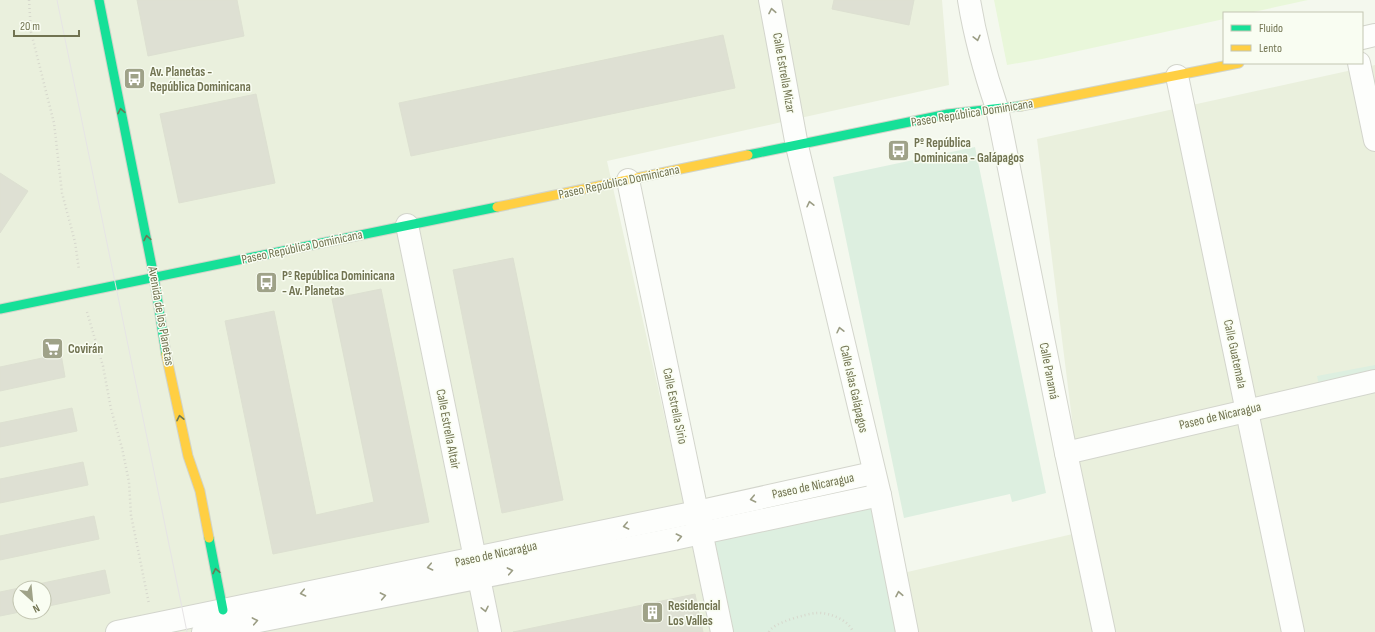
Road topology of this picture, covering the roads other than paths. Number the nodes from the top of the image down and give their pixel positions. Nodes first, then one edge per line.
1 (99, 0) edge
2 (770, 0) edge
3 (969, 0) edge
4 (1375, 35) edge
5 (1363, 38) edge
6 (1234, 64) edge
7 (1359, 64) edge
8 (1177, 76) junction
9 (997, 108) junction
10 (1375, 140) edge
11 (797, 146) junction
12 (628, 180) junction
13 (407, 225) junction
14 (154, 277) junction
15 (0, 309) edge
16 (1375, 381) edge
17 (1247, 410) junction
18 (1066, 453) junction
19 (874, 473) junction
20 (880, 495) junction
21 (699, 522) junction
22 (477, 567) junction
23 (224, 623) edge
24 (117, 632) edge
25 (203, 632) edge
26 (490, 632) edge
27 (722, 632) edge
28 (907, 632) edge
29 (1104, 632) edge
30 (1293, 632) edge

14 -> 1 street, Avenida de los Planetas
11 -> 2 street, Calle Estrella Mizar
3 -> 9 street, Calle Panamá
4 - 5 street
6 - 8 street, Paseo República Dominicana
7 - 10 street
8 - 9 street, Paseo República Dominicana
8 - 17 street, Calle Guatemala
9 - 11 street, Paseo República Dominicana
9 - 18 street, Calle Panamá
11 - 12 street, Paseo República Dominicana
19 -> 11 street, Calle Islas Galápagos
12 - 13 street, Paseo República Dominicana
12 - 21 street, Calle Estrella Sirio
13 - 14 street, Paseo República Dominicana
13 - 22 street, Calle Estrella Altair
14 - 15 street, Paseo República Dominicana
23 -> 14 street, Avenida de los Planetas
16 - 17 street, Paseo de Nicaragua
17 - 18 street, Paseo de Nicaragua
17 - 30 street, Calle Guatemala
18 - 29 street, Calle Panamá
19 - 20 street, Calle Islas Galápagos
19 -> 21 street, Paseo de Nicaragua
20 - 21 street, Paseo de Nicaragua
28 -> 20 street, Calle Islas Galápagos
21 - 22 street, Paseo de Nicaragua
21 - 27 street, Calle Estrella Sirio
22 - 23 street, Paseo de Nicaragua
22 -> 26 street, Calle Estrella Altair
23 - 24 street, Paseo de Nicaragua
23 - 25 street, Paseo de Nicaragua

